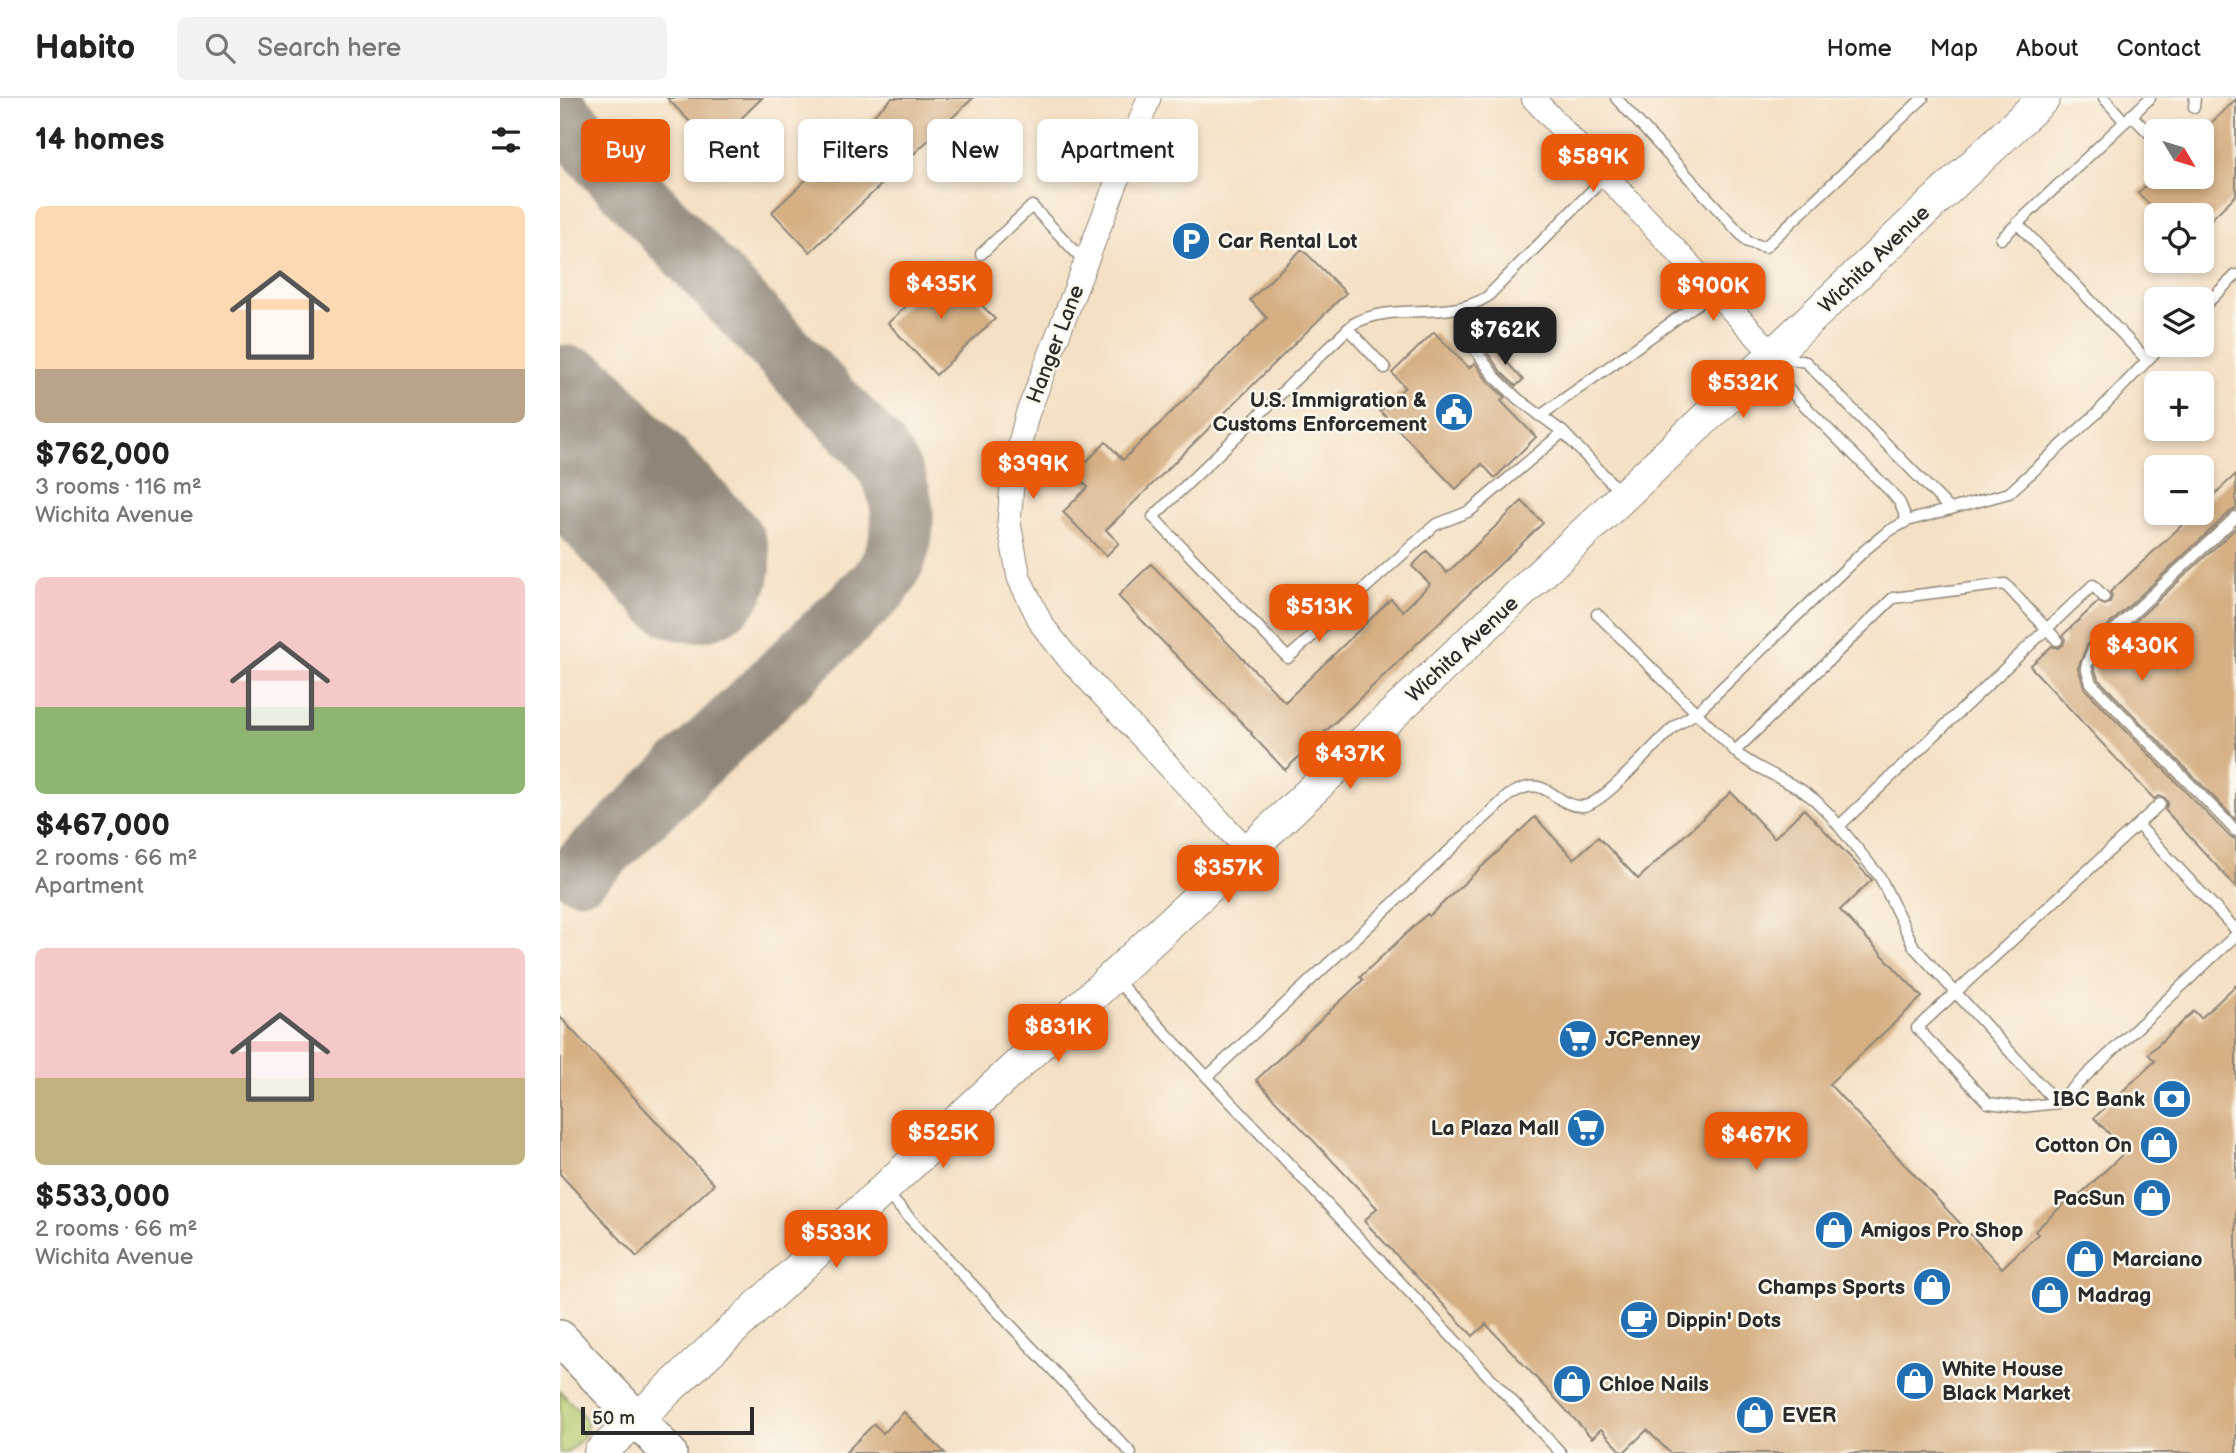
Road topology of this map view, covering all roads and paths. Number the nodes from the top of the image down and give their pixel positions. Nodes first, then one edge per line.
1 (1149, 98) edge
2 (1533, 98) edge
3 (1616, 98) edge
4 (1923, 98) edge
5 (2044, 98) edge
6 (2104, 98) edge
7 (2150, 98) edge
8 (2128, 118) junction
9 (2144, 130) edge
10 (1606, 176) junction
11 (2017, 223) junction
12 (2001, 239) dead end
13 (981, 254) dead end
14 (1086, 263) junction
15 (2236, 275) edge
16 (1714, 292) junction
17 (2214, 296) edge
18 (1461, 309) junction
19 (1348, 329) junction
20 (1773, 355) junction
21 (2148, 357) edge
22 (2146, 359) junction
23 (1385, 368) dead end
24 (1540, 416) junction
25 (1563, 432) junction
26 (1625, 496) junction
27 (1950, 509) junction
28 (2236, 517) edge
29 (1907, 522) junction
30 (2104, 597) dead end
31 (1597, 614) dead end
32 (2046, 629) junction
33 (2057, 640) dead end
34 (1696, 713) junction
35 (1735, 751) junction
36 (2160, 804) dead end
37 (2138, 825) junction
38 (1839, 826) junction
39 (2236, 831) edge
40 (1248, 851) junction
41 (2236, 933) edge
42 (1113, 977) junction
43 (1955, 994) junction
44 (1207, 1077) junction
45 (2057, 1103) junction
46 (883, 1190) junction
47 (560, 1338) edge
48 (637, 1419) junction
49 (600, 1453) edge
50 (669, 1453) edge
51 (1132, 1453) edge
52 (1561, 1453) edge

1 - 14 street, Hanger Lane
2 - 10 street
3 - 4 lane
5 - 20 main road, Wichita Avenue
6 - 8 lane
7 - 8 lane
8 - 9 lane
8 - 11 lane
10 - 16 street
10 - 18 lane
11 - 12 lane
11 - 22 lane
13 - 14 lane
14 - 40 street, Hanger Lane
15 - 17 lane
16 - 20 street
16 - 24 lane
18 - 19 lane
18 - 24 lane
19 - 23 lane
19 - 25 lane
20 - 26 main road, Wichita Avenue
20 - 27 lane
20 - 29 lane
21 - 22 lane
22 - 27 lane
24 - 25 lane
25 - 26 lane
26 - 40 main road, Wichita Avenue
27 - 29 lane
28 - 39 lane
29 - 34 lane
30 - 32 lane
31 - 34 lane
32 - 33 lane
32 - 35 lane
32 - 38 lane
34 - 35 lane
34 - 44 lane
35 - 38 lane
36 - 37 lane
37 - 41 lane
37 - 43 lane
38 - 43 lane
40 - 42 main road, Wichita Avenue
41 - 45 lane
42 - 44 lane
42 - 46 main road, Wichita Avenue
43 - 45 lane
43 - 45 lane
44 - 52 lane
46 - 48 main road, Wichita Avenue
46 - 51 lane
47 - 48 main road
48 - 49 main road, Wichita Avenue
48 - 50 main road

